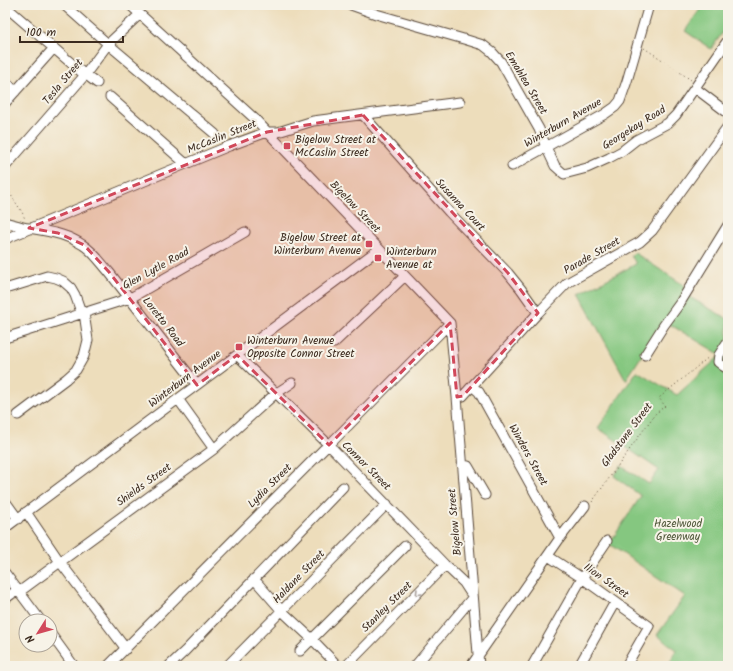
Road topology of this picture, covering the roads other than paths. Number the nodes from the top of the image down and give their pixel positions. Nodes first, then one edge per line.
1 (64, 5) edge
2 (130, 5) edge
3 (351, 5) edge
4 (649, 5) edge
5 (5, 6) edge
6 (140, 14) junction
7 (728, 40) edge
8 (108, 44) junction
9 (54, 48) junction
10 (85, 75) junction
11 (5, 80) edge
12 (97, 83) dead end
13 (694, 85) junction
14 (15, 92) junction
15 (110, 97) dead end
16 (460, 102) dead end
17 (5, 103) edge
18 (728, 113) edge
19 (363, 115) junction
20 (728, 126) edge
21 (267, 132) junction
22 (214, 134) dead end
23 (546, 147) junction
24 (186, 164) junction
25 (512, 166) dead end
26 (5, 167) edge
27 (564, 174) joint
28 (5, 222) edge
29 (28, 225) junction
30 (728, 225) edge
31 (245, 232) dead end
32 (5, 239) edge
33 (379, 249) junction
34 (405, 276) junction
35 (5, 289) edge
36 (129, 298) junction
37 (84, 313) junction
38 (538, 313) junction
39 (450, 323) junction
40 (5, 338) edge
41 (728, 341) edge
42 (334, 343) dead end
43 (237, 355) junction
44 (645, 355) dead end
45 (728, 369) edge
46 (292, 383) dead end
47 (197, 385) junction
48 (472, 386) junction
49 (275, 394) junction
50 (457, 397) junction
51 (178, 399) junction
52 (18, 415) dead end
53 (329, 446) junction
54 (214, 449) junction
55 (462, 465) junction
56 (343, 487) dead end
57 (485, 495) dead end
58 (5, 501) edge
59 (387, 504) junction
60 (588, 505) road end
61 (26, 512) junction
62 (18, 519) junction
63 (5, 528) edge
64 (560, 538) junction
65 (607, 541) dead end
66 (405, 546) dead end
67 (548, 556) junction
68 (60, 562) junction
69 (446, 565) junction
70 (5, 574) edge
71 (582, 578) junction
72 (254, 579) junction
73 (19, 592) junction
74 (473, 597) junction
75 (5, 599) edge
76 (615, 602) junction
77 (282, 611) junction
78 (35, 613) edge
79 (312, 639) junction
80 (58, 644) edge
81 (126, 649) junction
82 (300, 651) dead end
83 (478, 656) junction
84 (74, 666) edge
85 (108, 666) edge
86 (169, 666) edge
87 (227, 666) edge
88 (338, 666) edge
89 (346, 666) edge
90 (415, 666) edge
91 (471, 666) edge
92 (479, 666) edge
93 (532, 666) edge
94 (579, 666) edge
95 (626, 666) edge

1 - 8 street
2 - 6 street, Bigelow Street
3 - 23 street, Emahlea Street
4 - 23 street, Winterburn Avenue
5 - 9 street
6 - 8 street, Tesla Street
6 - 21 street, Bigelow Street
7 - 13 street, Georgekay Road
8 - 10 street, Tesla Street
8 - 22 street
9 - 10 street
9 - 14 street
10 - 12 street
10 - 26 street, Tesla Street
11 - 14 street
13 - 18 street
13 - 27 street, Georgekay Road
14 - 17 street
15 - 24 street
16 - 19 street, McCaslin Street
19 - 21 street, McCaslin Street
19 - 38 street, Susanna Court
20 - 38 street, Parade Street
21 - 24 street, McCaslin Street
21 - 33 street, Bigelow Street
23 - 25 street, Winterburn Avenue
23 - 27 street, Emahlea Street
24 - 29 street, McCaslin Street
28 - 29 street, Loretto Road
29 - 32 street, McCaslin Street
29 - 36 street, Loretto Road
30 - 44 street
31 - 36 street, Glen Lytle Road
33 - 34 street, Bigelow Street
33 - 43 street, Winterburn Avenue
34 - 39 street, Bigelow Street
34 - 42 street
35 - 37 street
36 - 37 street, Glen Lytle Road
36 - 47 street, Loretto Road
37 - 40 street, Glen Lytle Road
37 - 52 street
38 - 48 street, Parade Street
39 - 50 street, Bigelow Street
39 - 53 street, Lydia Street
41 - 45 street
43 - 47 street, Winterburn Avenue
43 - 49 street, Connor Street
46 - 49 street, Shields Street
47 - 51 street, Winterburn Avenue
48 - 50 street, Parade Street
48 - 64 street, Winders Street
49 - 53 street, Connor Street
49 - 54 street, Shields Street
50 - 55 street, Bigelow Street
51 - 54 street
51 - 61 street, Winterburn Avenue
53 - 59 street, Connor Street
53 - 81 street, Lydia Street
54 - 68 street, Shields Street
55 - 57 street
55 - 74 street, Bigelow Street
56 - 72 street
58 - 62 street
59 - 69 street, Connor Street
59 - 77 street, Haldane Street
60 - 64 street
61 - 62 street, Winterburn Avenue
61 - 68 street
62 - 63 street, Winterburn Avenue
64 - 67 street
65 - 71 street
66 - 79 street
67 - 71 street, Ilion Street
67 - 83 street
68 - 73 street, Shields Street
68 - 81 street
69 - 74 street, Connor Street
69 -> 89 street, Stanley Street
70 - 73 street
71 - 76 street, Ilion Street
71 - 93 street
72 - 77 street
72 - 86 street
73 - 75 street, Shields Street
73 - 78 street
74 - 83 street, Bigelow Street
74 - 90 street
76 - 94 street
76 - 95 street, Ilion Street
77 - 79 street
77 - 87 street, Haldane Street
79 - 82 street
79 - 88 street
80 - 84 street
81 - 85 street, Lydia Street
83 - 91 street
83 - 92 street, Bigelow Street

